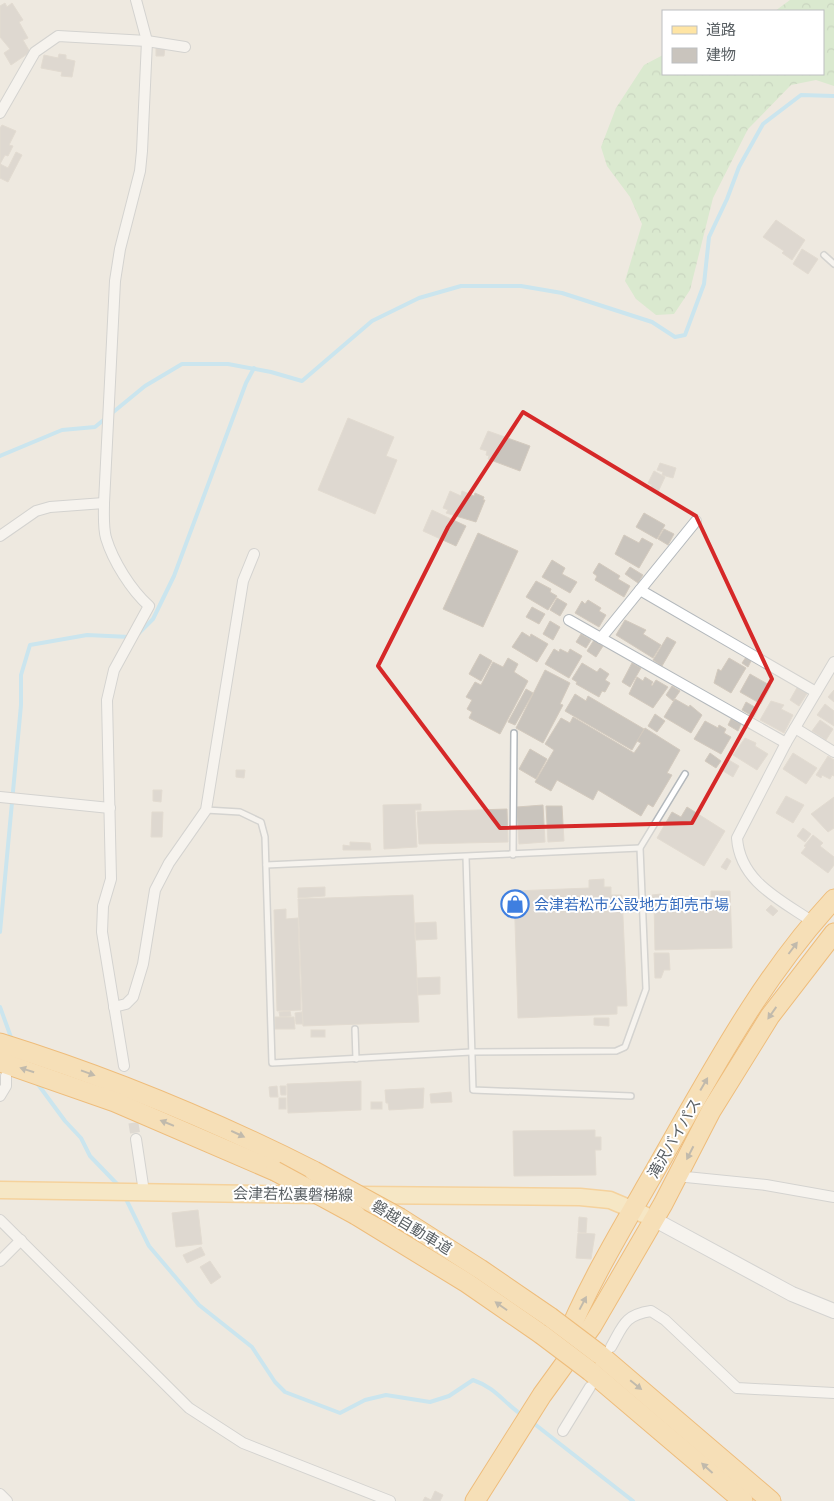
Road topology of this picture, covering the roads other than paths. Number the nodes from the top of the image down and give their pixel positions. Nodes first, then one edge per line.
1 (136, 0) edge
2 (147, 41) junction
3 (185, 47) dead end
4 (0, 113) edge
5 (824, 255) dead end
6 (834, 264) edge
7 (104, 503) junction
8 (696, 521) dead end
9 (0, 536) edge
10 (254, 554) dead end
11 (640, 590) junction
12 (569, 620) dead end
13 (601, 638) junction
14 (834, 662) edge
15 (816, 692) junction
16 (795, 728) junction
17 (514, 733) dead end
18 (786, 744) junction
19 (834, 752) edge
20 (685, 774) dead end
21 (0, 797) edge
22 (110, 808) junction
23 (206, 810) junction
24 (640, 848) junction
25 (512, 855) junction
26 (466, 857) junction
27 (266, 866) junction
28 (834, 899) edge
29 (813, 922) junction
30 (834, 933) edge
31 (114, 1007) junction
32 (355, 1029) dead end
33 (0, 1043) edge
34 (472, 1052) junction
35 (356, 1059) junction
36 (124, 1066) dead end
37 (4, 1067) edge
38 (0, 1096) edge
39 (631, 1096) dead end
40 (136, 1139) tunnel mouth
41 (686, 1177) dead end
42 (0, 1190) edge
43 (144, 1192) junction
44 (834, 1196) edge
45 (643, 1214) junction
46 (0, 1220) edge
47 (21, 1240) junction
48 (0, 1261) edge
49 (834, 1311) edge
50 (597, 1365) junction
51 (834, 1393) edge
52 (563, 1430) dead end
53 (0, 1494) edge
54 (7, 1501) edge
55 (390, 1501) edge
56 (475, 1501) edge
57 (743, 1501) edge
58 (771, 1501) edge

1 - 2 street
2 - 3 street
2 - 4 street
2 - 7 street
5 - 6 lane
7 - 9 street
7 - 22 street
8 - 11 street
10 - 23 street
11 - 13 street
11 - 15 street
12 - 13 street
13 - 18 street
14 - 15 street
15 - 16 street
16 - 18 street
16 - 19 street
17 - 25 lane
18 - 29 street
20 - 24 lane
21 - 22 street
22 - 31 street
23 - 27 lane
23 - 31 street
24 - 25 lane
24 - 34 lane
25 - 26 lane
26 - 27 lane
26 - 34 lane
27 - 35 lane
28 - 29 highway, 滝沢バイパス
45 -> 29 highway, 滝沢バイパス
30 -> 45 highway, 滝沢バイパス
31 - 36 street
32 - 35 lane
33 -> 50 highway, 磐越自動車道, bridge
34 - 35 lane
34 - 39 lane
37 - 38 street
50 -> 37 highway, 磐越自動車道, bridge
40 - 43 street
41 - 44 street
42 - 43 main road, 会津若松裏磐梯線
43 - 45 main road, 会津若松裏磐梯線
45 - 49 street
45 - 56 highway, 滝沢バイパス
46 - 47 street
47 - 48 street
47 - 55 street
50 - 51 street
50 - 52 street
57 -> 50 highway, 磐越自動車道
50 -> 58 highway, 磐越自動車道
53 - 54 street

